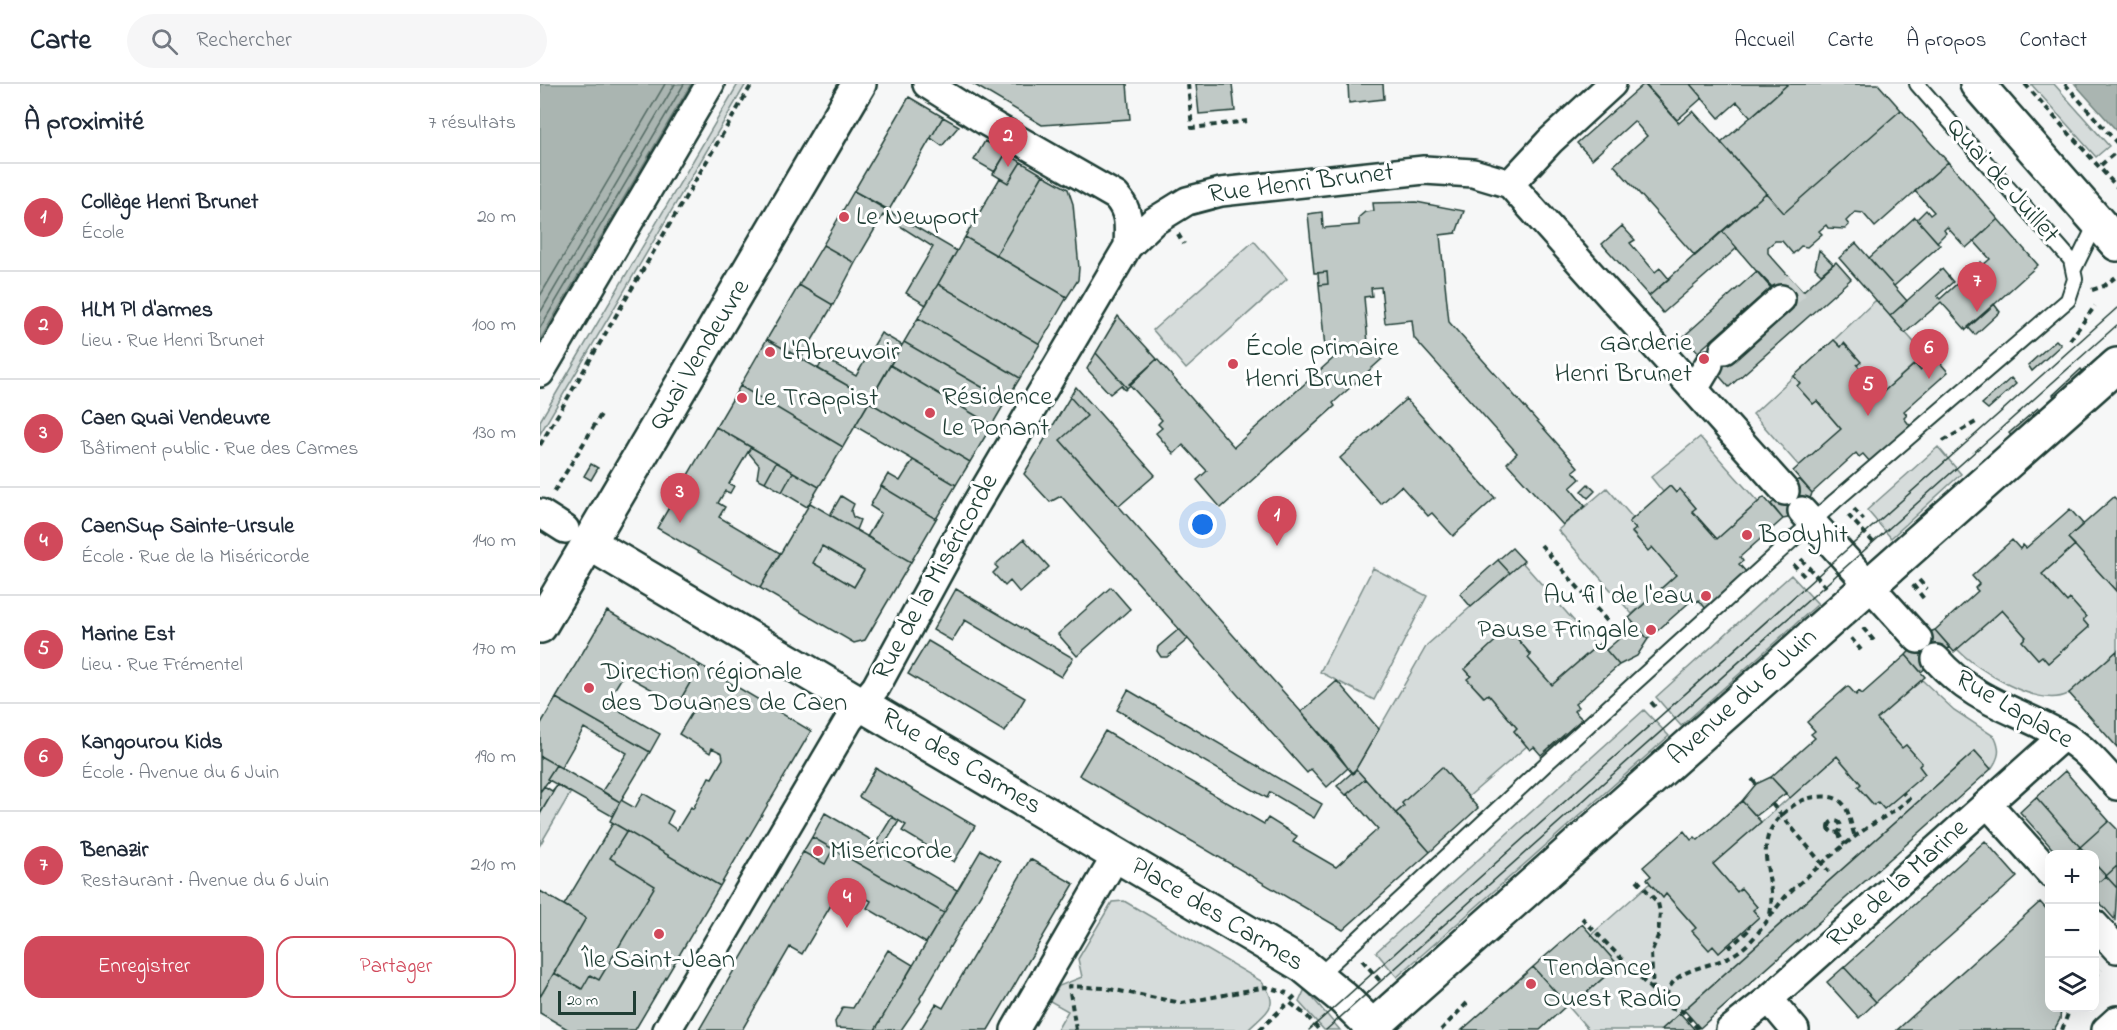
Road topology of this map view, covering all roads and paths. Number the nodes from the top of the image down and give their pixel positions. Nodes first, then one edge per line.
1 (710, 84) edge
2 (752, 84) edge
3 (859, 84) edge
4 (927, 84) edge
5 (1188, 84) edge
6 (1612, 84) edge
7 (1917, 84) edge
8 (1977, 84) edge
9 (2025, 84) edge
10 (2065, 84) edge
11 (1247, 122) dead end
12 (2117, 143) edge
13 (2117, 151) edge
14 (2100, 165) dead end
15 (1510, 184) junction
16 (2117, 187) edge
17 (2107, 233) edge
18 (1128, 246) junction
19 (2074, 268) junction
20 (2117, 276) edge
21 (2083, 290) dead end
22 (1781, 299) tunnel mouth
23 (2095, 306) dead end
24 (2070, 340) dead end
25 (2117, 365) edge
26 (540, 373) edge
27 (1694, 389) junction
28 (602, 413) dead end
29 (1977, 422) dead end
30 (1943, 441) dead end
31 (540, 445) edge
32 (1850, 504) dead end
33 (1800, 508) junction
34 (541, 513) edge
35 (1864, 520) dead end
36 (1858, 525) dead end
37 (577, 536) junction
38 (1541, 546) dead end
39 (1878, 547) dead end
40 (1811, 570) dead end
41 (1869, 585) junction
42 (1828, 590) dead end
43 (1920, 593) dead end
44 (1925, 600) dead end
45 (540, 626) edge
46 (1620, 637) dead end
47 (1872, 639) dead end
48 (1918, 639) dead end
49 (1876, 643) dead end
50 (1936, 659) dead end
51 (1651, 702) dead end
52 (861, 703) junction
53 (1657, 709) dead end
54 (2063, 736) junction
55 (1752, 779) dead end
56 (1756, 784) dead end
57 (2117, 786) edge
58 (1903, 793) dead end
59 (1772, 804) dead end
60 (1988, 804) junction
61 (1781, 816) junction
62 (1838, 833) dead end
63 (1855, 837) junction
64 (1845, 845) junction
65 (1117, 854) junction
66 (1823, 864) junction
67 (2045, 868) edge
68 (1829, 872) dead end
69 (1637, 880) dead end
70 (1770, 915) junction
71 (1582, 918) dead end
72 (1749, 926) dead end
73 (2099, 929) edge
74 (1740, 937) junction
75 (1729, 945) dead end
76 (1747, 945) junction
77 (2117, 949) edge
78 (1366, 966) dead end
79 (1309, 983) junction
80 (1386, 987) dead end
81 (1653, 991) junction
82 (1287, 993) dead end
83 (1769, 999) junction
84 (1289, 1002) junction
85 (1467, 1003) dead end
86 (1665, 1007) junction
87 (2069, 1012) edge
88 (2117, 1020) edge
89 (1373, 1029) edge
90 (667, 1030) edge
91 (1015, 1030) edge
92 (1076, 1030) edge
93 (1259, 1030) edge
94 (1319, 1030) edge
95 (1441, 1030) edge
96 (1699, 1030) edge
97 (1730, 1030) edge
98 (1795, 1030) edge
99 (2062, 1030) edge
100 (2106, 1030) edge

1 - 26 street
2 - 31 path
3 - 37 street, Quai Vendeuvre
4 - 18 street
5 - 11 path
6 - 15 street
7 - 19 lane, Quai de Juillet
8 - 17 street, Quai de Juillet
9 - 16 path
10 - 12 path
13 - 14 path
15 - 18 street, Rue Henri Brunet
15 - 27 street
17 - 19 lane, Quai de Juillet
18 - 52 street, Rue de la Miséricorde
19 - 33 lane, Quai de Juillet
20 - 21 path
22 - 27 street
23 - 24 path
25 - 41 street, Avenue du 6 Juin
27 - 33 street
28 - 34 path
29 - 30 path
32 - 35 path
33 - 41 street
33 - 79 lane, Quai de Juillet
34 - 37 street
36 - 39 path
37 - 45 street, Quai Vendeuvre
37 - 52 street, Rue des Carmes
38 - 46 path
40 - 42 path
41 - 48 street
41 - 89 street, Avenue du 6 Juin
43 - 44 path
47 - 49 path
50 - 54 street, Rue Laplace
51 - 53 path
52 - 65 street, Rue des Carmes
52 - 90 street, Rue de la Miséricorde
54 - 57 street, Rue Laplace
54 - 60 street, Rue de la Marine
55 - 56 path
58 - 63 path
59 - 61 path
60 - 67 street
60 - 83 street, Rue de la Marine
61 - 63 path
61 - 66 path
61 - 70 path
62 - 64 path
63 - 64 path
64 - 66 path
65 - 79 street, Place des Carmes
65 - 91 street
66 - 68 path
66 - 70 path
69 - 81 path
70 - 76 path
71 - 81 path
72 - 74 path
73 - 77 street
74 - 75 path
74 - 76 path
76 - 86 path
78 - 80 path
79 - 84 path
79 - 89 street, Place des Carmes
81 - 86 path
82 - 92 path
83 - 97 street, Rue de la Marine
83 - 98 street
84 - 93 path
84 - 94 path
85 - 95 path
86 - 96 path
87 - 99 path
88 - 100 street

